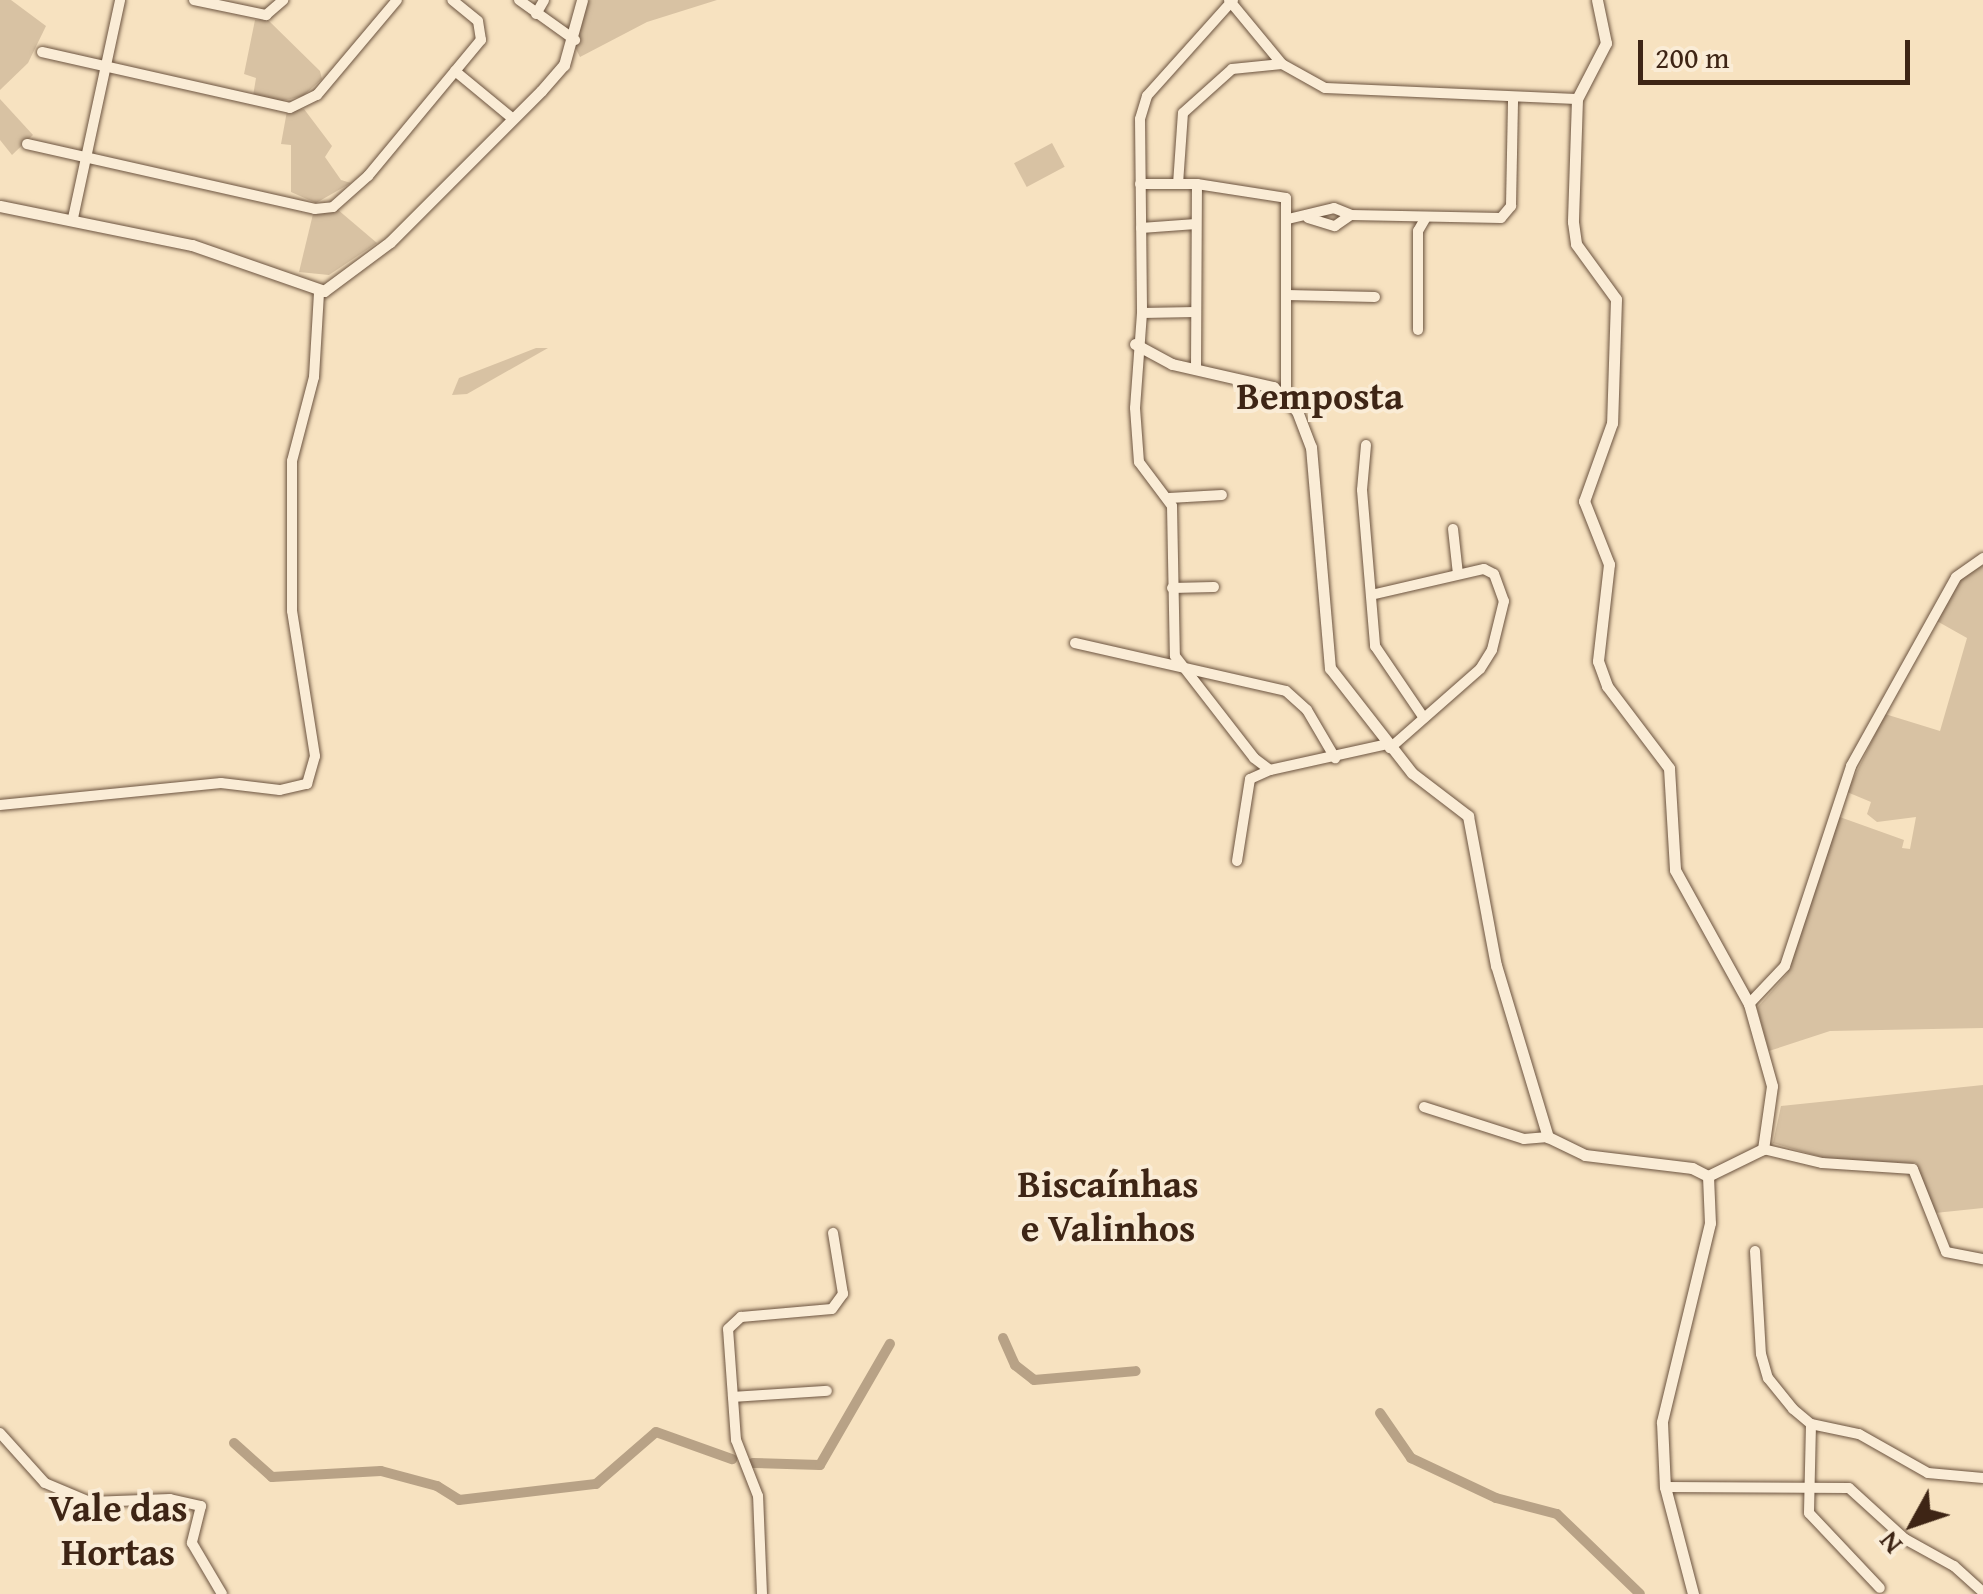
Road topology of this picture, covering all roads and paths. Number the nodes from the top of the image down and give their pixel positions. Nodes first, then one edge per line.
1 (120, 0) edge
2 (194, 0) edge
3 (283, 0) edge
4 (397, 0) edge
5 (452, 0) edge
6 (519, 0) edge
7 (544, 0) edge
8 (582, 0) edge
9 (1597, 0) edge
10 (1231, 1) edge
11 (536, 14) junction
12 (574, 40) junction
13 (42, 52) dead end
14 (1282, 64) junction
15 (104, 68) junction
16 (455, 71) junction
17 (1513, 97) junction
18 (1577, 99) junction
19 (512, 118) junction
20 (27, 144) dead end
21 (85, 158) junction
22 (1140, 184) junction
23 (1178, 184) junction
24 (1197, 184) junction
25 (0, 206) edge
26 (1351, 215) junction
27 (73, 218) junction
28 (1307, 218) junction
29 (1426, 218) junction
30 (1288, 220) junction
31 (1196, 224) junction
32 (1140, 228) junction
33 (318, 292) junction
34 (1287, 295) junction
35 (1375, 297) dead end
36 (1196, 312) junction
37 (1142, 314) junction
38 (1418, 330) dead end
39 (1135, 344) junction
40 (1196, 369) junction
41 (1286, 397) junction
42 (1366, 445) dead end
43 (1222, 495) dead end
44 (1169, 498) junction
45 (1452, 528) dead end
46 (1983, 558) edge
47 (1458, 574) junction
48 (1214, 586) dead end
49 (1172, 588) junction
50 (1371, 596) junction
51 (1075, 643) dead end
52 (1182, 668) junction
53 (1424, 718) junction
54 (1388, 746) junction
55 (1334, 758) junction
56 (1270, 770) junction
57 (0, 805) edge
58 (1237, 861) dead end
59 (1750, 1004) junction
60 (1424, 1107) dead end
61 (1548, 1138) junction
62 (1762, 1149) junction
63 (1708, 1176) junction
64 (834, 1233) dead end
65 (1755, 1250) dead end
66 (1983, 1258) edge
67 (824, 1396) dead end
68 (732, 1397) junction
69 (1811, 1424) junction
70 (0, 1433) edge
71 (1983, 1478) edge
72 (1806, 1484) junction
73 (1665, 1487) junction
74 (1880, 1588) dead end
75 (1983, 1592) edge
76 (222, 1594) edge
77 (762, 1594) edge
78 (1693, 1594) edge

1 - 15 street
2 - 3 street
4 - 15 street
5 - 16 street
6 - 11 street
7 - 11 street
8 - 12 street
9 - 18 street
10 - 14 street
10 - 22 street
11 - 12 street
12 - 19 street
13 - 15 street
14 - 17 street
14 - 23 street
15 - 21 street
16 - 19 street
16 - 21 street
17 - 18 street
17 - 29 street
18 - 59 street
19 - 33 street
20 - 21 street
21 - 27 street
22 - 23 street
22 - 32 street
23 - 24 street
24 - 30 street
24 - 31 street
25 - 27 street
26 - 28 street
26 - 28 street
26 - 29 street
27 - 33 street
28 - 30 street
29 - 38 street
30 - 34 street
31 - 32 street
31 - 36 street
32 - 37 street
33 - 57 street
34 - 35 street
34 - 41 street
36 - 37 street
36 - 40 street
37 - 39 street
39 - 40 street
39 - 44 street
40 - 41 street
41 - 54 street
42 - 50 street
43 - 44 street
44 - 49 street
45 - 47 street
46 - 59 street
47 - 50 street
47 - 53 street
48 - 49 street
49 - 52 street
50 - 53 street
51 - 52 street
52 - 55 street
52 - 56 street
53 - 54 street
54 - 55 street
54 - 61 street
55 - 56 street
56 - 58 street
59 - 62 street
60 - 61 street
61 - 63 street
62 - 63 street
62 - 66 street
63 - 73 street
64 - 68 street
65 - 69 street
67 - 68 street
68 - 77 street
69 - 71 street
69 - 72 street
70 - 76 street
72 - 73 street
72 - 74 street
72 - 75 street
73 - 78 street

